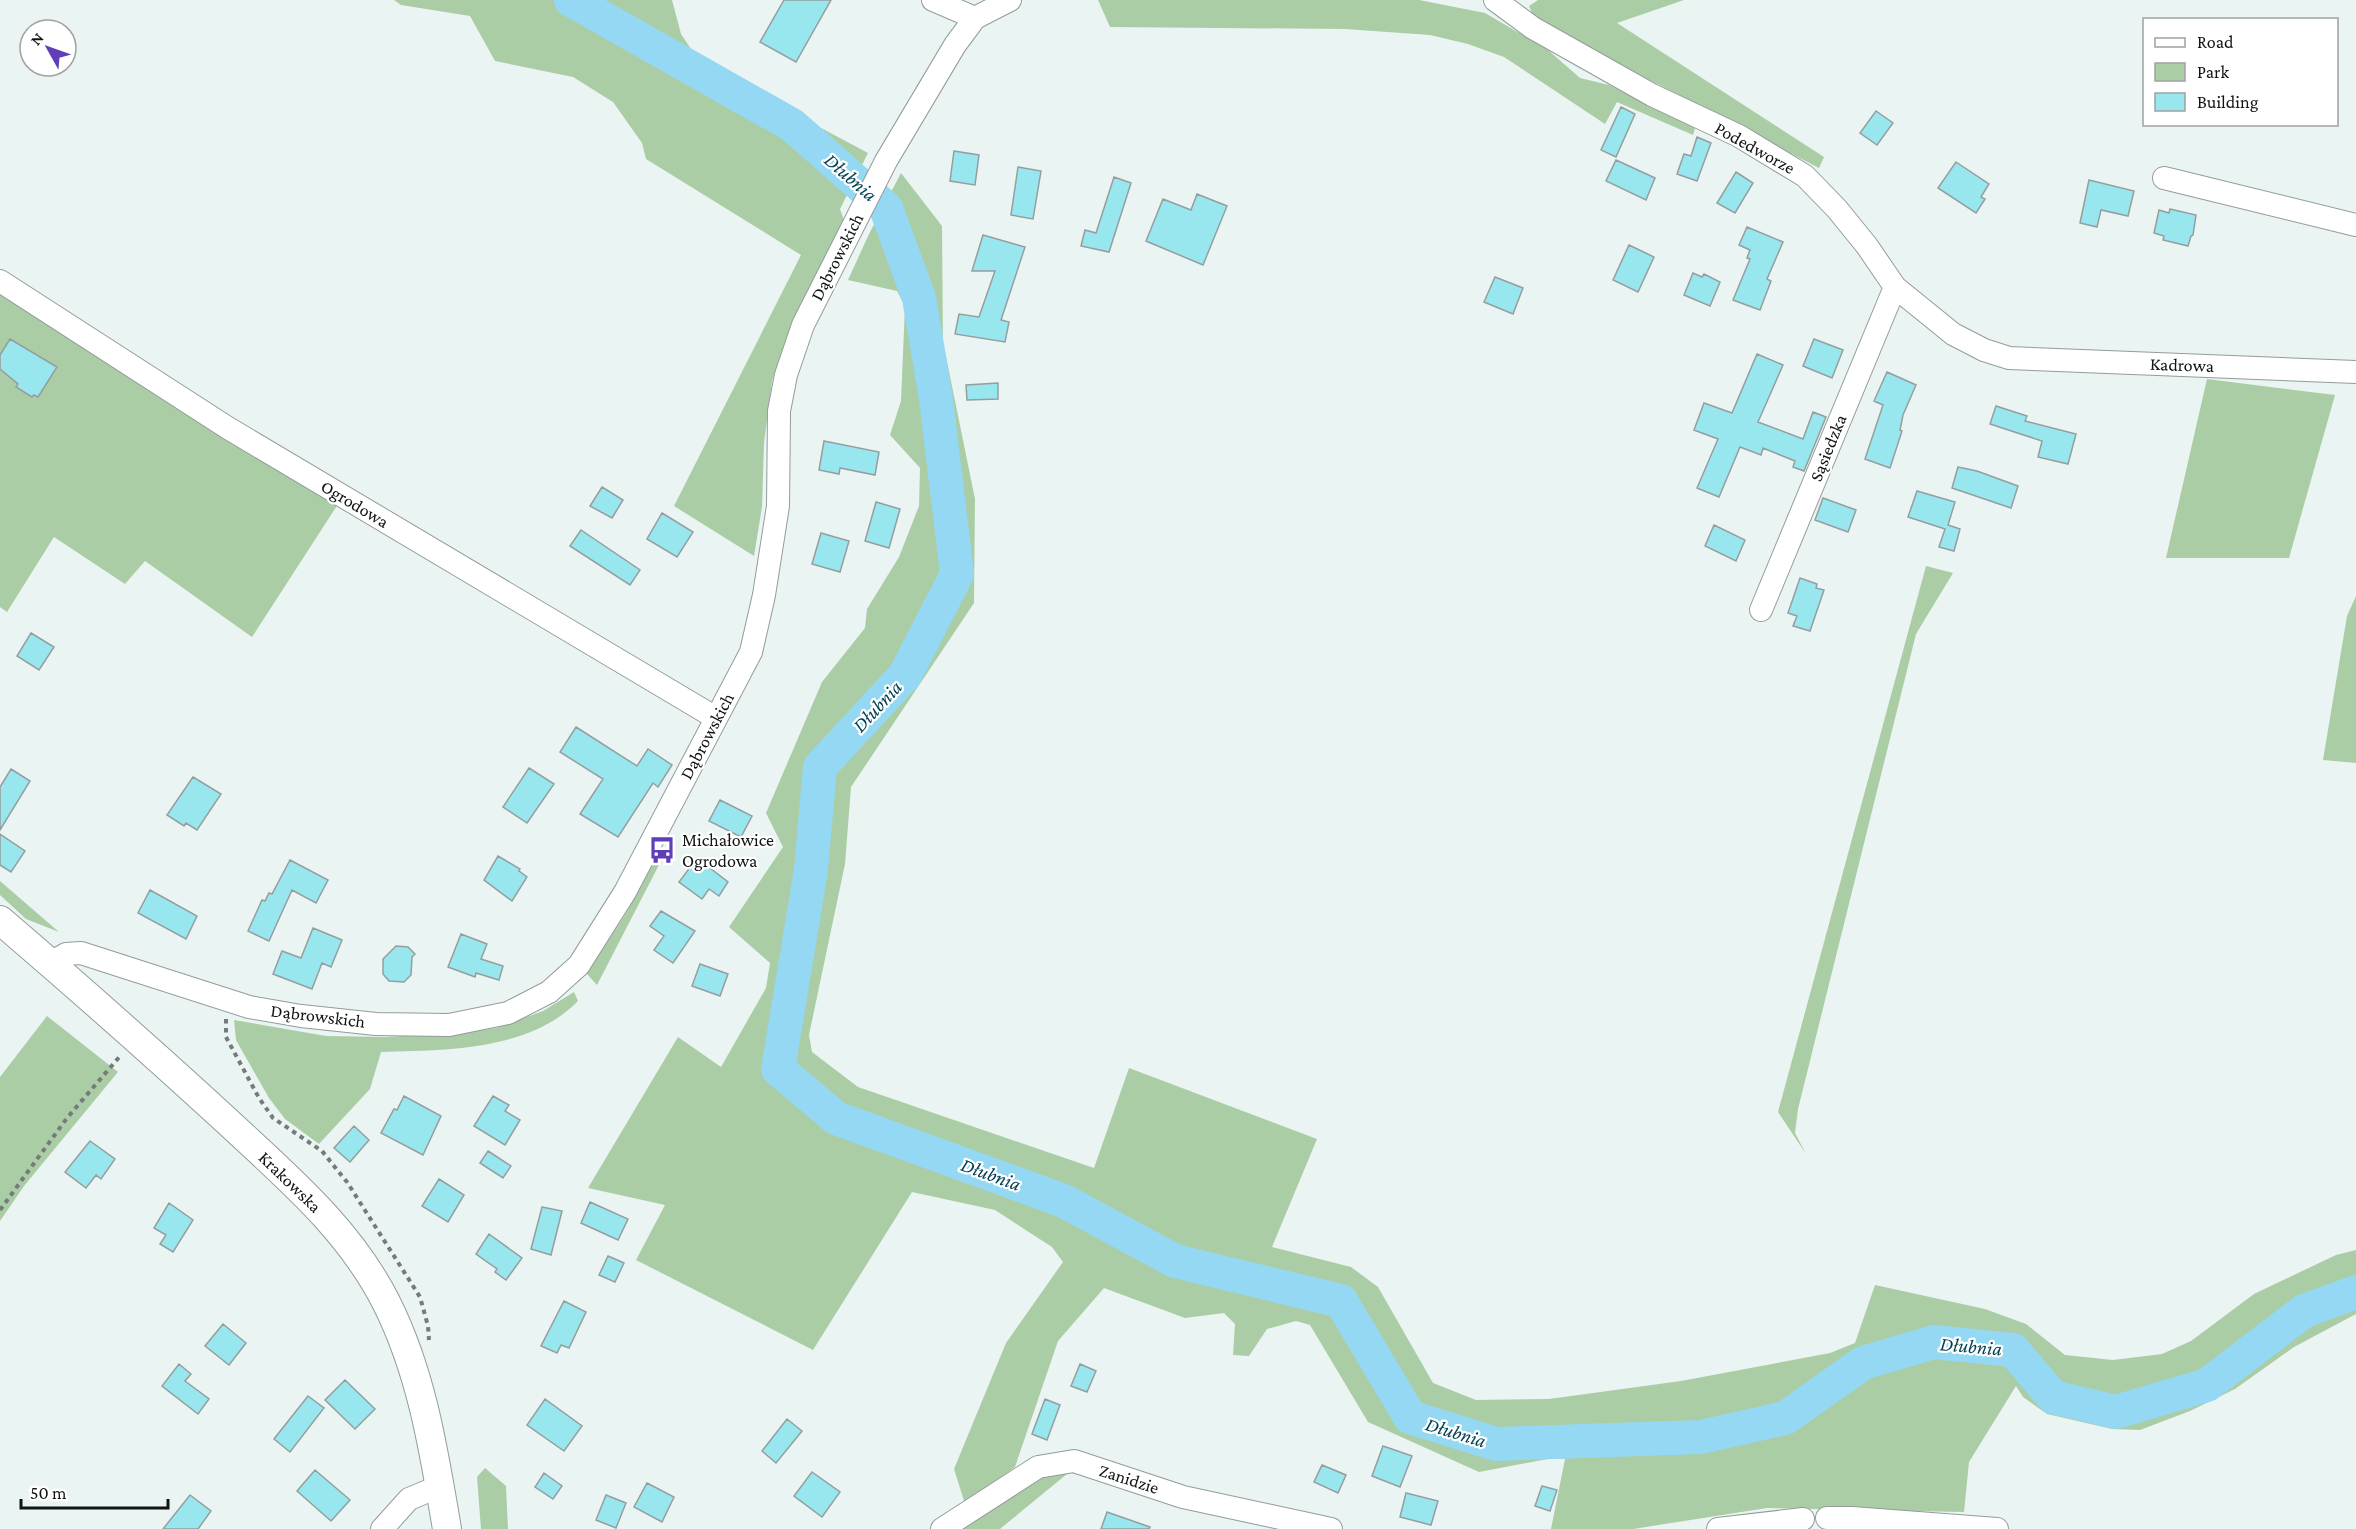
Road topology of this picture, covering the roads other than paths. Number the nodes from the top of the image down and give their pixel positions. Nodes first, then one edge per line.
1 (933, 0) edge
2 (1010, 0) edge
3 (1495, 0) edge
4 (975, 18) junction
5 (2164, 178) dead end
6 (2356, 225) edge
7 (0, 280) edge
8 (1895, 287) junction
9 (2009, 358) joint
10 (2356, 372) edge
11 (1761, 610) dead end
12 (716, 718) junction
13 (0, 920) edge
14 (50, 963) junction
15 (440, 1486) junction
16 (1827, 1518) dead end
17 (1803, 1519) dead end
18 (382, 1529) edge
19 (447, 1529) edge
20 (942, 1529) edge
21 (1331, 1529) edge
22 (1718, 1529) edge
23 (1997, 1529) edge

1 - 4 street
2 - 4 street, Dąbrowskich
3 - 8 street, Podedworze
4 - 12 street, Dąbrowskich
5 - 6 street
7 - 12 street, Ogrodowa
8 - 9 street, Podedworze
8 - 11 street, Sąsiedzka
9 - 10 street, Kadrowa
12 - 14 street, Dąbrowskich
13 - 14 main road, Krakowska
14 - 15 main road, Krakowska
15 - 18 street
15 - 19 main road, Krakowska
16 - 23 street
17 - 22 street
20 - 21 street, Zanidzie

